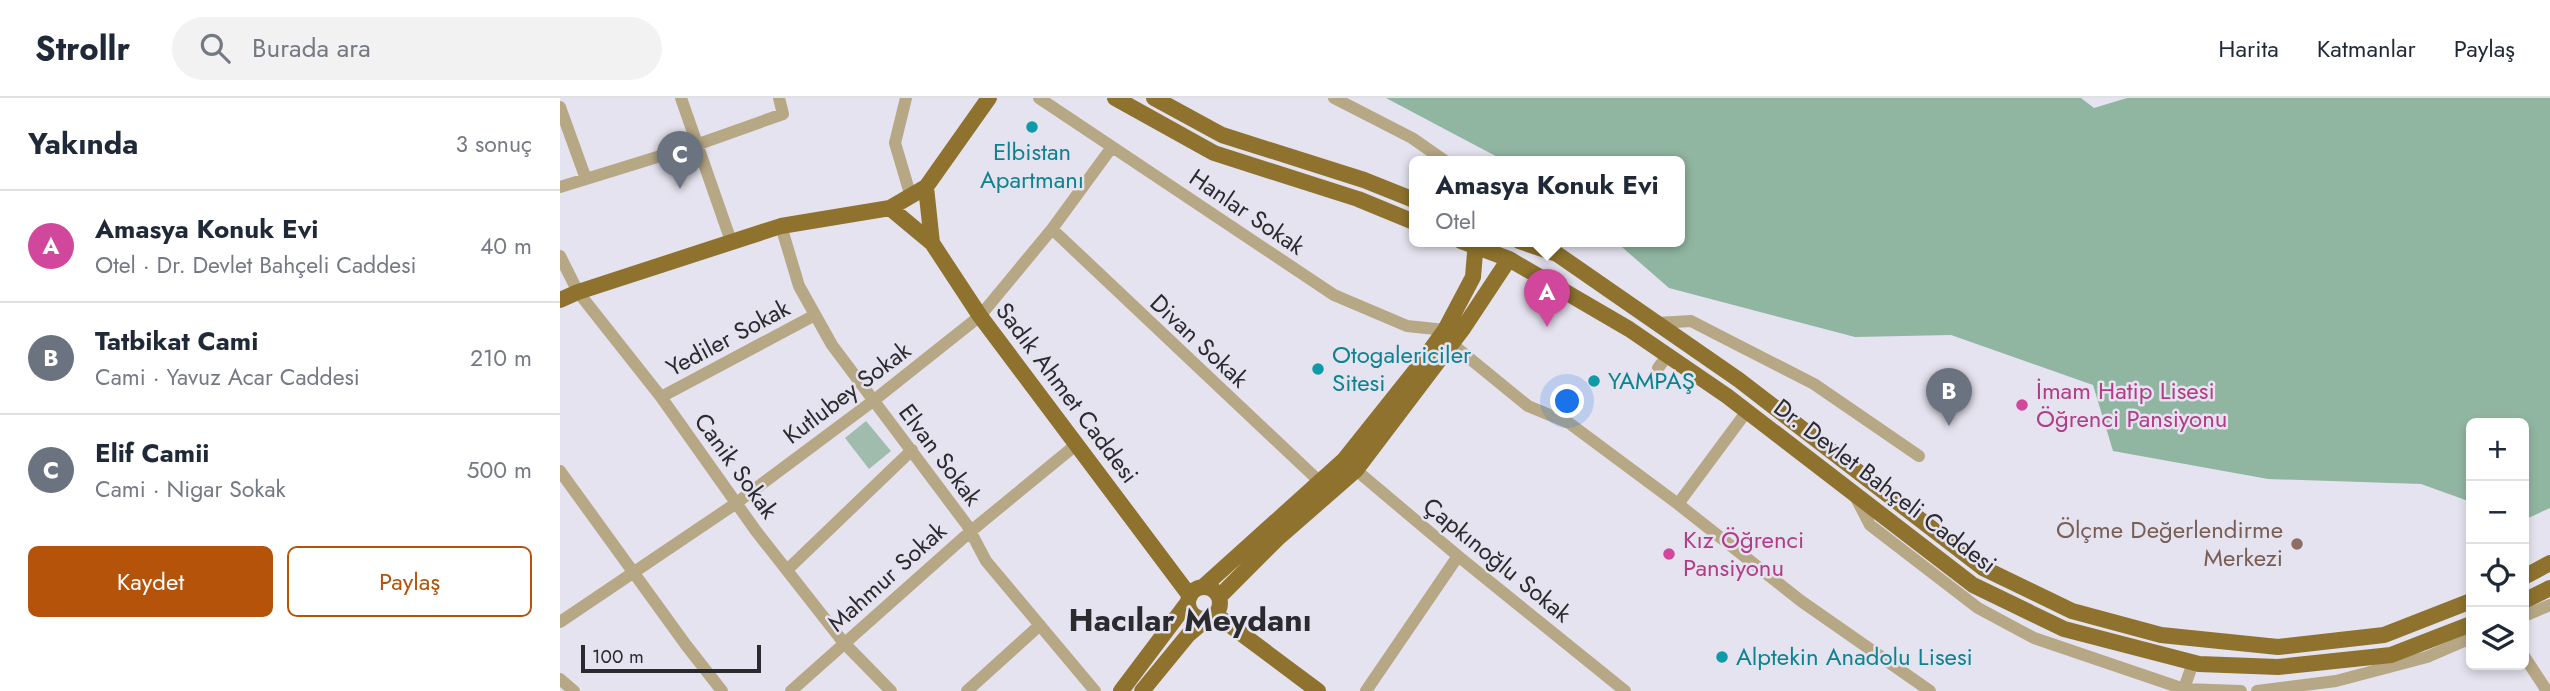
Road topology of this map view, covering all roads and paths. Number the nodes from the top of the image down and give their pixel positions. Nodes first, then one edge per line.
1 (681, 98) edge
2 (779, 98) edge
3 (906, 98) edge
4 (989, 98) edge
5 (1039, 98) edge
6 (1115, 98) edge
7 (1154, 98) edge
8 (1334, 98) edge
9 (560, 107) edge
10 (696, 145) junction
11 (1112, 147) junction
12 (1438, 156) edge
13 (586, 179) junction
14 (560, 187) edge
15 (926, 187) junction
16 (911, 197) junction
17 (1409, 198) edge
18 (890, 208) junction
19 (1409, 220) edge
20 (781, 226) junction
21 (1052, 229) junction
22 (731, 241) junction
23 (932, 243) junction
24 (1471, 247) edge
25 (1480, 247) edge
26 (1510, 247) edge
27 (1537, 247) edge
28 (560, 257) edge
29 (1509, 260) junction
30 (578, 292) junction
31 (560, 300) edge
32 (815, 316) junction
33 (980, 316) junction
34 (1657, 323) junction
35 (1448, 337) junction
36 (1668, 355) junction
37 (1658, 368) dead end
38 (661, 397) junction
39 (873, 401) junction
40 (1747, 411) junction
41 (1077, 444) junction
42 (912, 450) junction
43 (1919, 456) dead end
44 (1350, 465) junction
45 (560, 471) edge
46 (1319, 481) junction
47 (1853, 493) junction
48 (735, 503) junction
49 (1678, 503) junction
50 (971, 531) junction
51 (1458, 556) junction
52 (2550, 563) edge
53 (787, 570) junction
54 (633, 571) junction
55 (2529, 574) edge
56 (2550, 588) edge
57 (1196, 593) junction
58 (1219, 597) junction
59 (2529, 598) edge
60 (2466, 603) edge
61 (2550, 606) edge
62 (2529, 614) edge
63 (1212, 616) junction
64 (560, 622) edge
65 (1040, 625) junction
66 (2466, 626) edge
67 (2466, 640) edge
68 (844, 643) junction
69 (2193, 663) junction
70 (2529, 664) edge
71 (560, 679) edge
72 (2183, 690) edge
73 (574, 691) edge
74 (722, 691) edge
75 (791, 691) edge
76 (891, 691) edge
77 (967, 691) edge
78 (1095, 691) edge
79 (1121, 691) edge
80 (1142, 691) edge
81 (1318, 691) edge
82 (1366, 691) edge
83 (1625, 691) edge
84 (1930, 691) edge
85 (2241, 691) edge
86 (2266, 691) edge
87 (2547, 691) edge

1 - 10 street
2 - 10 street
3 - 16 street
4 - 15 main road
5 - 11 street, Hanlar Sokak
6 - 19 main road
7 - 17 main road
8 - 12 street
9 - 13 street
10 - 13 street
10 - 22 street
11 - 21 street, Kutlubey Sokak
11 - 35 street, Hanlar Sokak
13 - 14 street
15 - 16 main road
15 - 23 main road, Sadık Ahmet Caddesi
16 - 18 main road
18 - 20 main road
18 - 23 main road, Sadık Ahmet Caddesi
20 - 22 main road
20 - 32 street, Elvan Sokak
21 - 33 street, Kutlubey Sokak
21 - 46 street, Divan Sokak
22 - 30 main road
23 - 33 main road, Sadık Ahmet Caddesi
24 - 35 main road
25 - 29 main road, Dr. Devlet Bahçeli Caddesi
26 - 29 main road
27 - 34 main road
28 - 30 street, Canik Sokak
29 - 35 main road
29 - 36 main road, Dr. Devlet Bahçeli Caddesi
30 - 31 main road
30 - 38 street, Canik Sokak
32 - 38 street, Yediler Sokak
32 - 39 street, Elvan Sokak
33 - 39 street, Kutlubey Sokak
33 - 41 main road, Sadık Ahmet Caddesi
34 - 43 street
34 - 60 main road
35 - 44 main road
35 - 49 street
36 - 37 street
36 - 40 main road, Dr. Devlet Bahçeli Caddesi
38 - 48 street, Canik Sokak
39 - 42 street, Elvan Sokak
39 - 48 street, Kutlubey Sokak
40 - 47 main road, Dr. Devlet Bahçeli Caddesi
40 - 49 street
41 - 50 street, Mahmur Sokak
41 - 57 main road, Sadık Ahmet Caddesi
42 - 50 street, Elvan Sokak
42 - 53 street
44 - 46 main road
44 - 51 street, Çapkınoğlu Sokak
44 - 58 main road
45 - 54 street
46 - 57 main road
47 - 69 main road, Dr. Devlet Bahçeli Caddesi
47 - 72 street
48 - 53 street, Canik Sokak
48 - 54 street, Kutlubey Sokak
49 - 84 street
50 - 65 street, Elvan Sokak
50 - 68 street, Mahmur Sokak
51 - 82 street
51 - 83 street, Çapkınoğlu Sokak
52 - 55 main road
53 - 68 street, Canik Sokak
54 - 64 street, Kutlubey Sokak
54 - 74 street
56 - 59 main road
57 - 58 main road
57 - 63 main road
57 - 79 main road
58 - 63 main road
61 - 62 street
63 - 80 main road
63 - 81 main road
65 - 77 street
65 - 78 street, Elvan Sokak
66 - 69 main road, Dr. Devlet Bahçeli Caddesi
67 - 86 street
68 - 75 street, Mahmur Sokak
68 - 76 street, Canik Sokak
69 - 72 street
70 - 87 street
71 - 73 street
72 - 85 street

